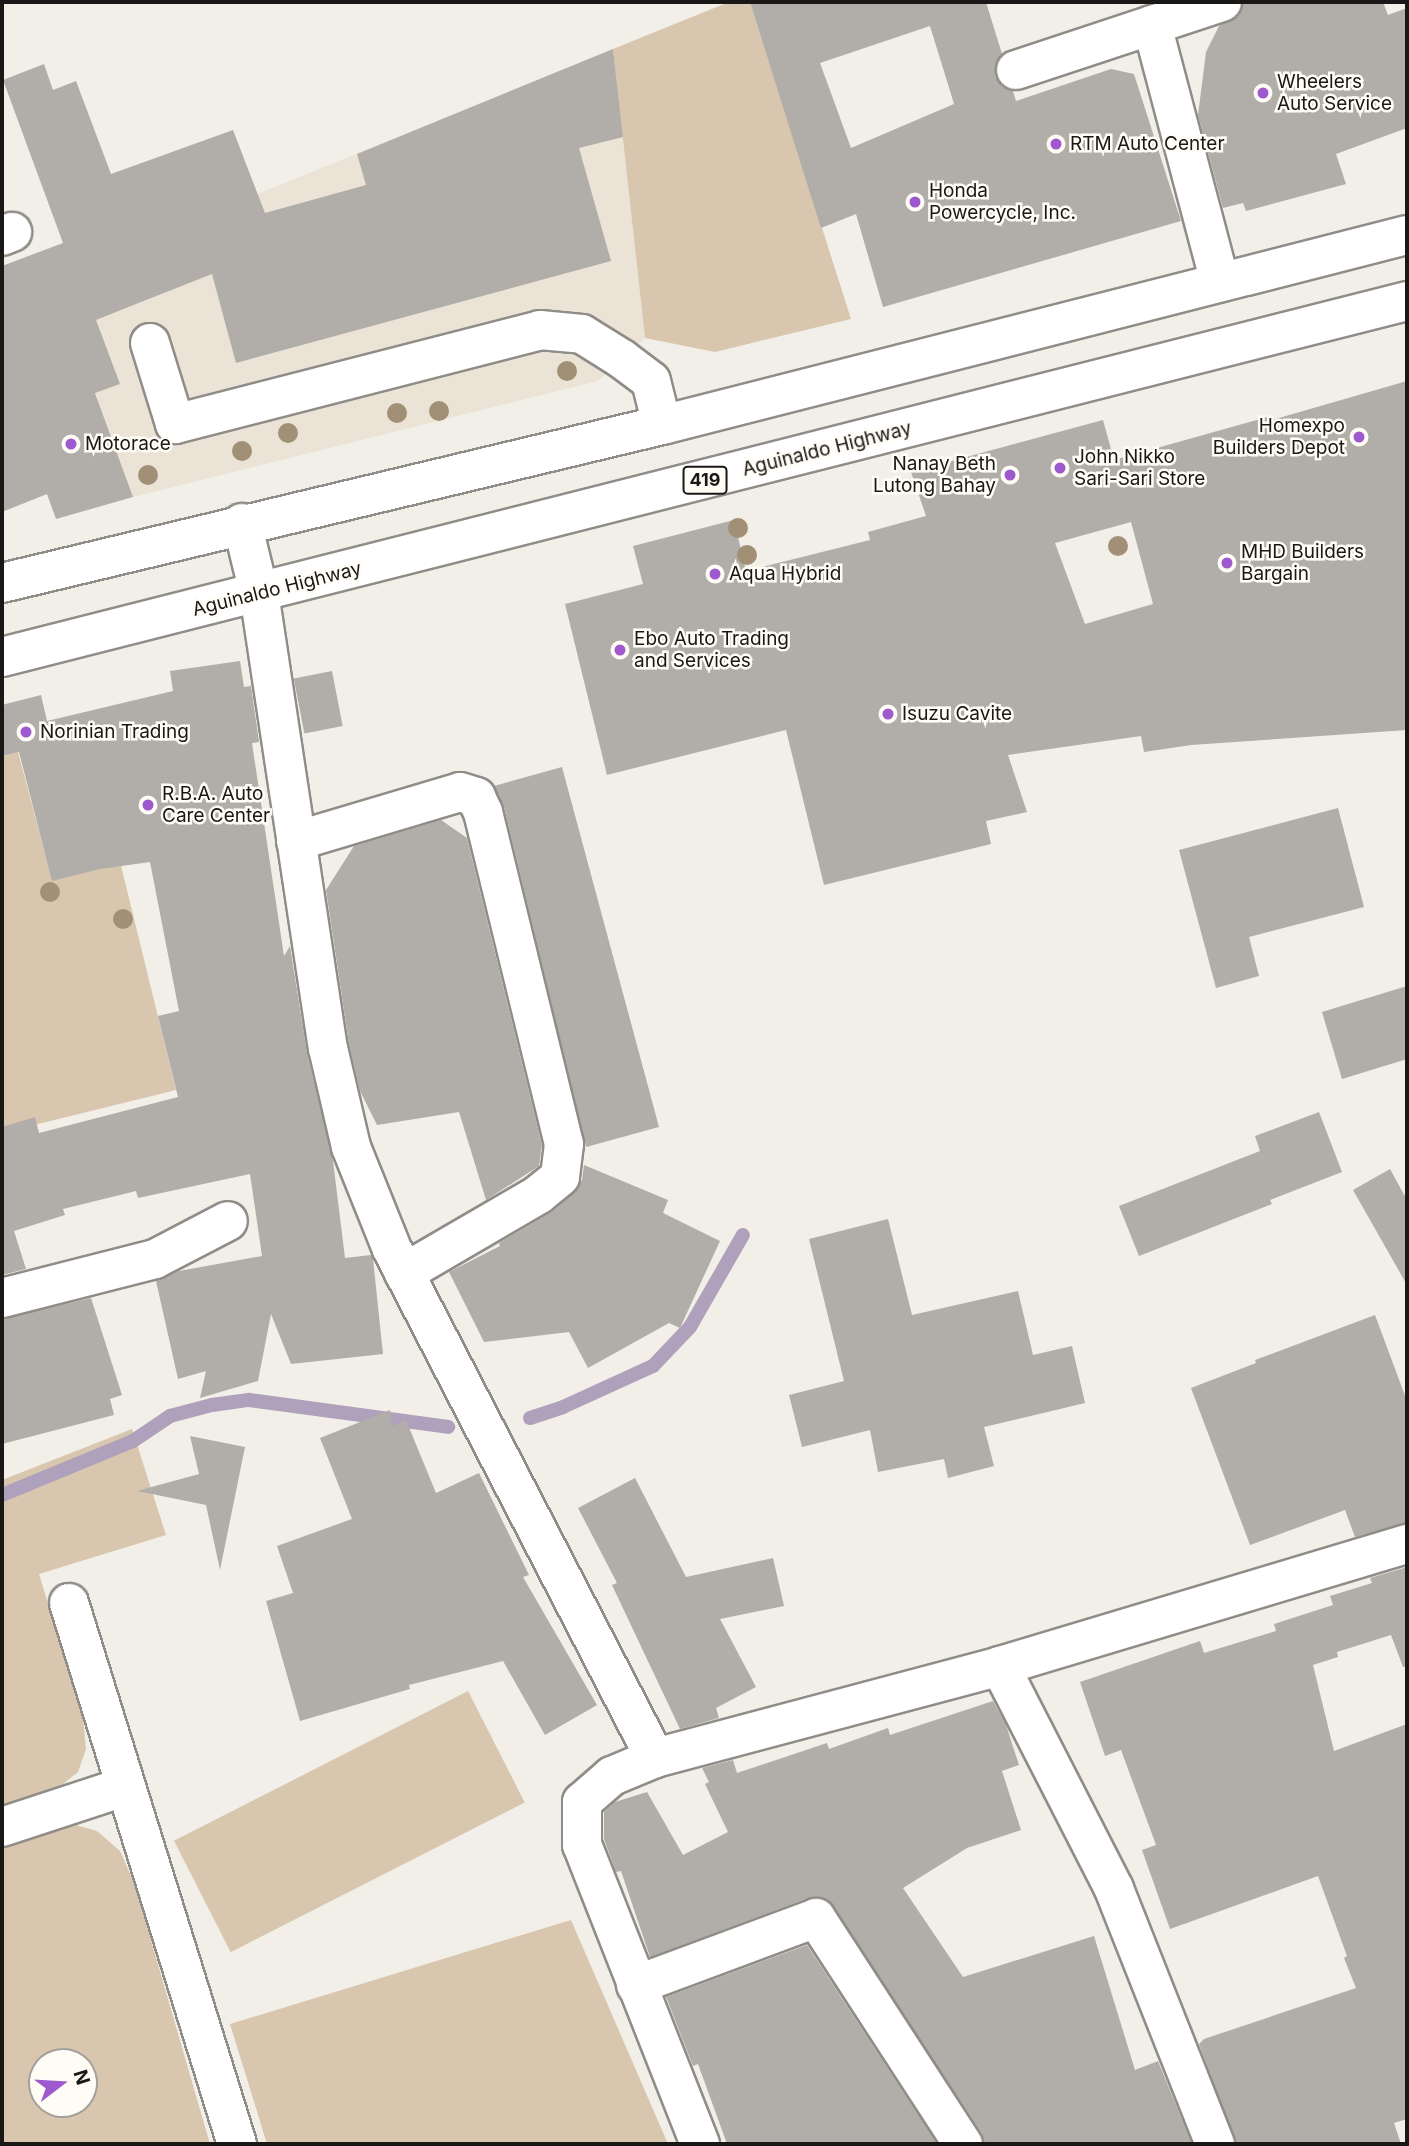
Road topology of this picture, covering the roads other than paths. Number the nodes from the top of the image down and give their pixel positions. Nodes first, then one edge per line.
1 (1222, 2) edge
2 (1152, 25) junction
3 (1016, 70) dead end
4 (1407, 234) edge
5 (1220, 282) junction
6 (1407, 301) edge
7 (150, 343) dead end
8 (662, 425) junction
9 (242, 523) junction
10 (2, 583) edge
11 (259, 593) junction
12 (2, 657) edge
13 (296, 841) junction
14 (228, 1221) dead end
15 (404, 1273) junction
16 (2, 1298) edge
17 (1407, 1544) edge
18 (69, 1603) dead end
19 (1000, 1666) junction
20 (655, 1758) junction
21 (124, 1787) junction
22 (2, 1827) edge
23 (636, 1985) junction
24 (237, 2144) edge
25 (699, 2144) edge
26 (964, 2144) edge
27 (1215, 2144) edge

1 - 2 main road
2 - 3 main road
2 - 5 main road
4 - 5 main road
5 - 8 main road
6 - 11 main road, Aguinaldo Highway / 419
7 - 8 main road
8 - 9 main road
9 - 10 main road
9 - 11 main road
11 - 12 main road, Aguinaldo Highway / 419
11 - 13 main road
13 - 15 main road
13 - 15 main road
14 - 16 main road
15 - 20 main road
17 - 19 main road
18 - 21 main road
19 - 20 main road
19 - 27 main road
20 - 23 main road
21 - 22 main road
21 - 24 main road
23 - 25 main road
23 - 26 main road

